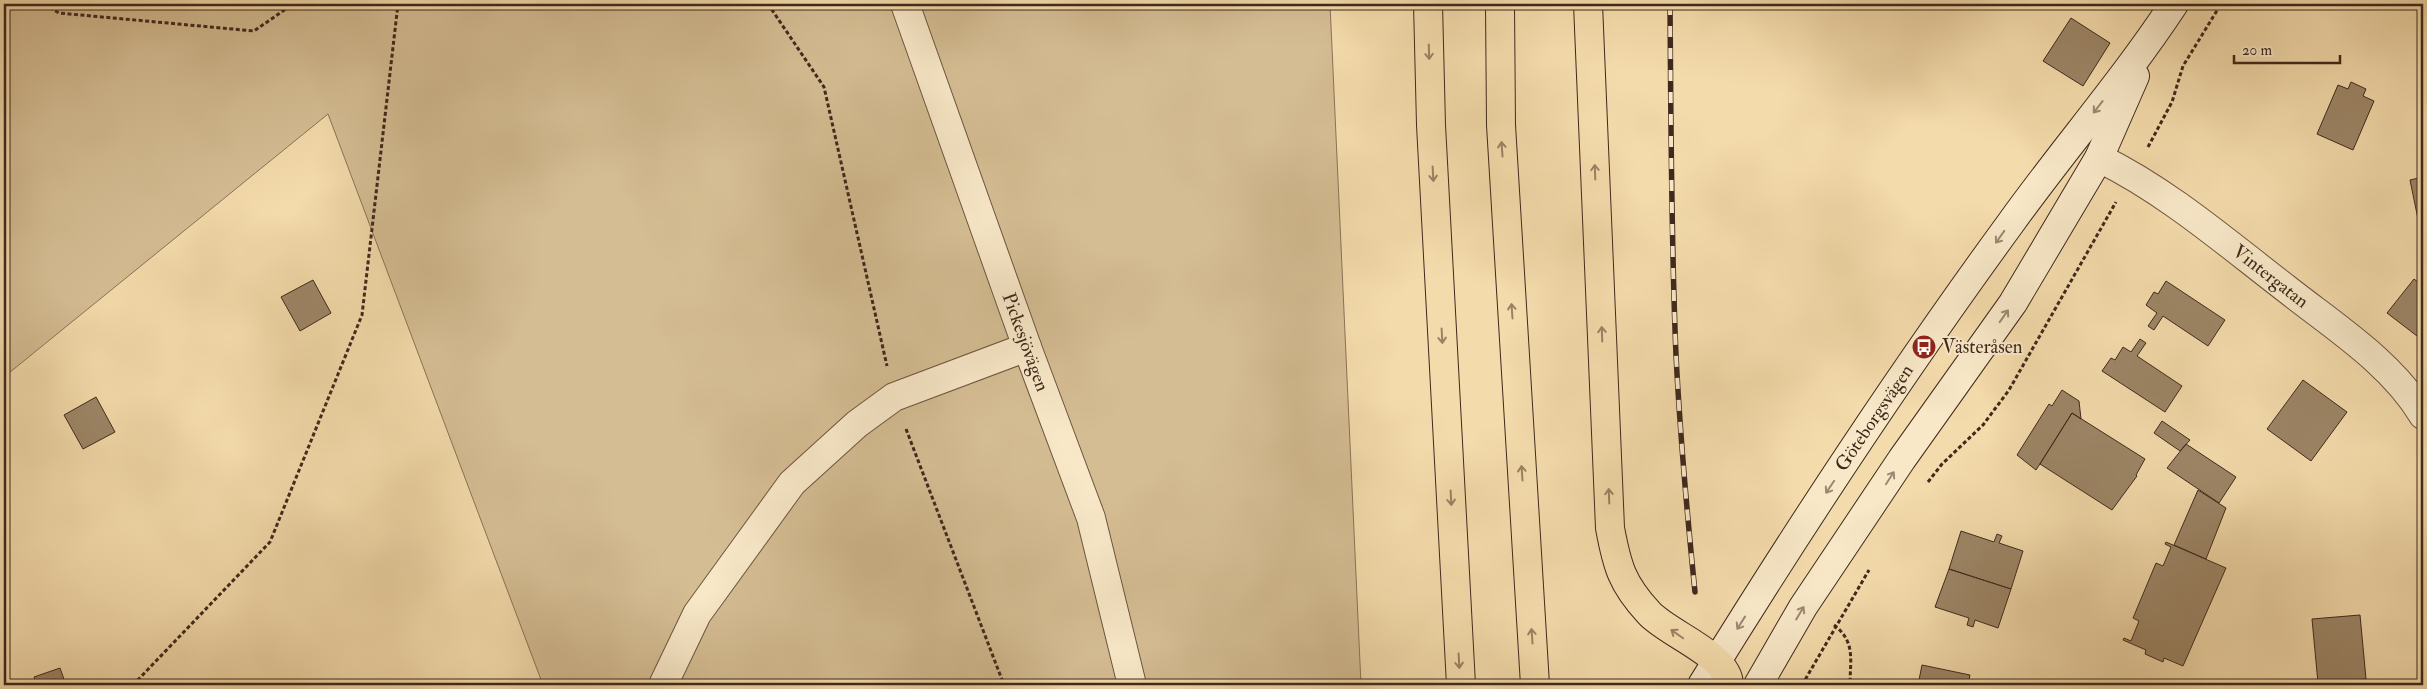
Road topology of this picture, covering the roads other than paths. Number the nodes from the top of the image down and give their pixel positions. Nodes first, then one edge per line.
1 (905, 4) edge
2 (1428, 4) edge
3 (1500, 4) edge
4 (1588, 4) edge
5 (2174, 4) edge
6 (2149, 41) junction
7 (2099, 158) junction
8 (1027, 347) junction
9 (2415, 384) edge
10 (2423, 415) edge
11 (1717, 661) junction
12 (663, 685) edge
13 (1132, 685) edge
14 (1461, 685) edge
15 (1535, 685) edge
16 (1702, 685) edge
17 (1729, 685) edge
18 (1758, 685) edge

1 - 8 street, Pickesjövägen
2 -> 14 highway
15 -> 3 highway
11 -> 4 highway
5 - 6 street, Göteborgsvägen
6 - 7 street, Göteborgsvägen
6 -> 11 street, Göteborgsvägen
7 - 9 street, Vintergatan
18 -> 7 street, Göteborgsvägen
8 - 12 street
8 - 13 street, Pickesjövägen
9 - 10 street, Vintergatan
11 - 16 street, Göteborgsvägen
11 - 17 highway

